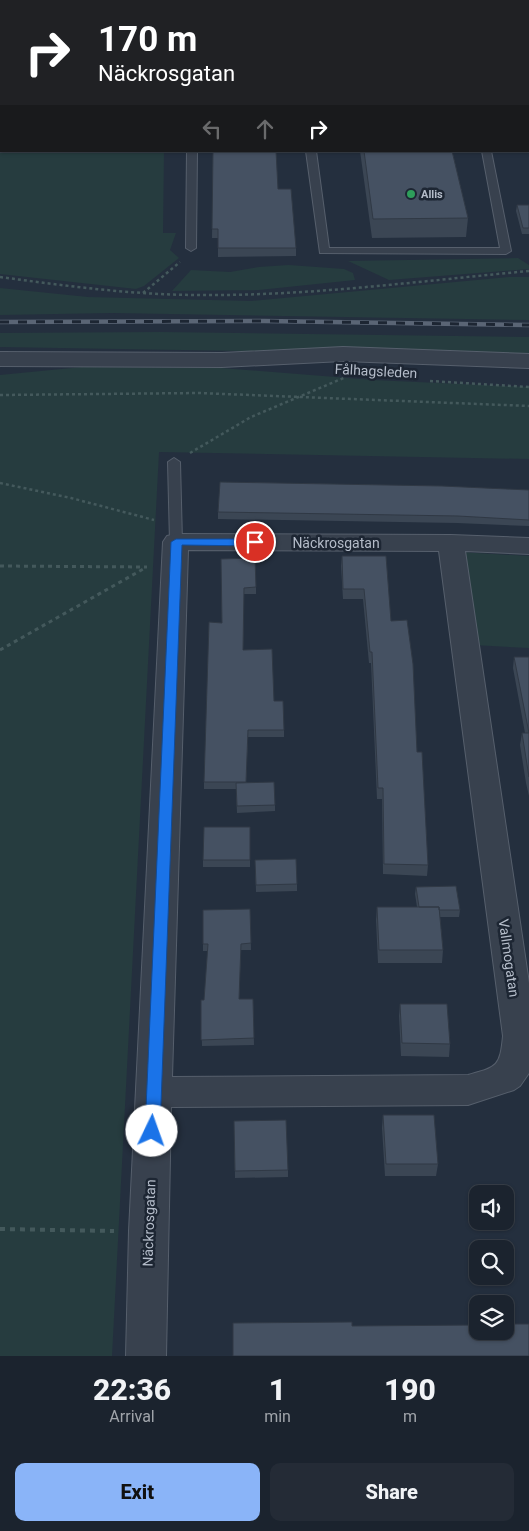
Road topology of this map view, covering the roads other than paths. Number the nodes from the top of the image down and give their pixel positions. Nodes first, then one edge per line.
1 (192, 152) edge
2 (311, 152) edge
3 (486, 152) edge
4 (191, 248) road end
5 (0, 359) edge
6 (222, 360) junction
7 (529, 361) edge
8 (529, 379) edge
9 (174, 462) road end
10 (451, 543) junction
11 (529, 546) edge
12 (168, 551) junction
13 (154, 1092) junction
14 (146, 1356) edge

1 - 4 lane
2 - 3 lane
5 - 6 street, Fålhagsleden
6 - 7 street, Fålhagsleden
6 - 8 street, Fålhagsleden
9 - 12 lane
10 - 11 street, Näckrosgatan
10 - 12 street, Näckrosgatan
10 - 13 street, Vallmogatan
12 - 13 street, Näckrosgatan
13 - 14 street, Näckrosgatan

